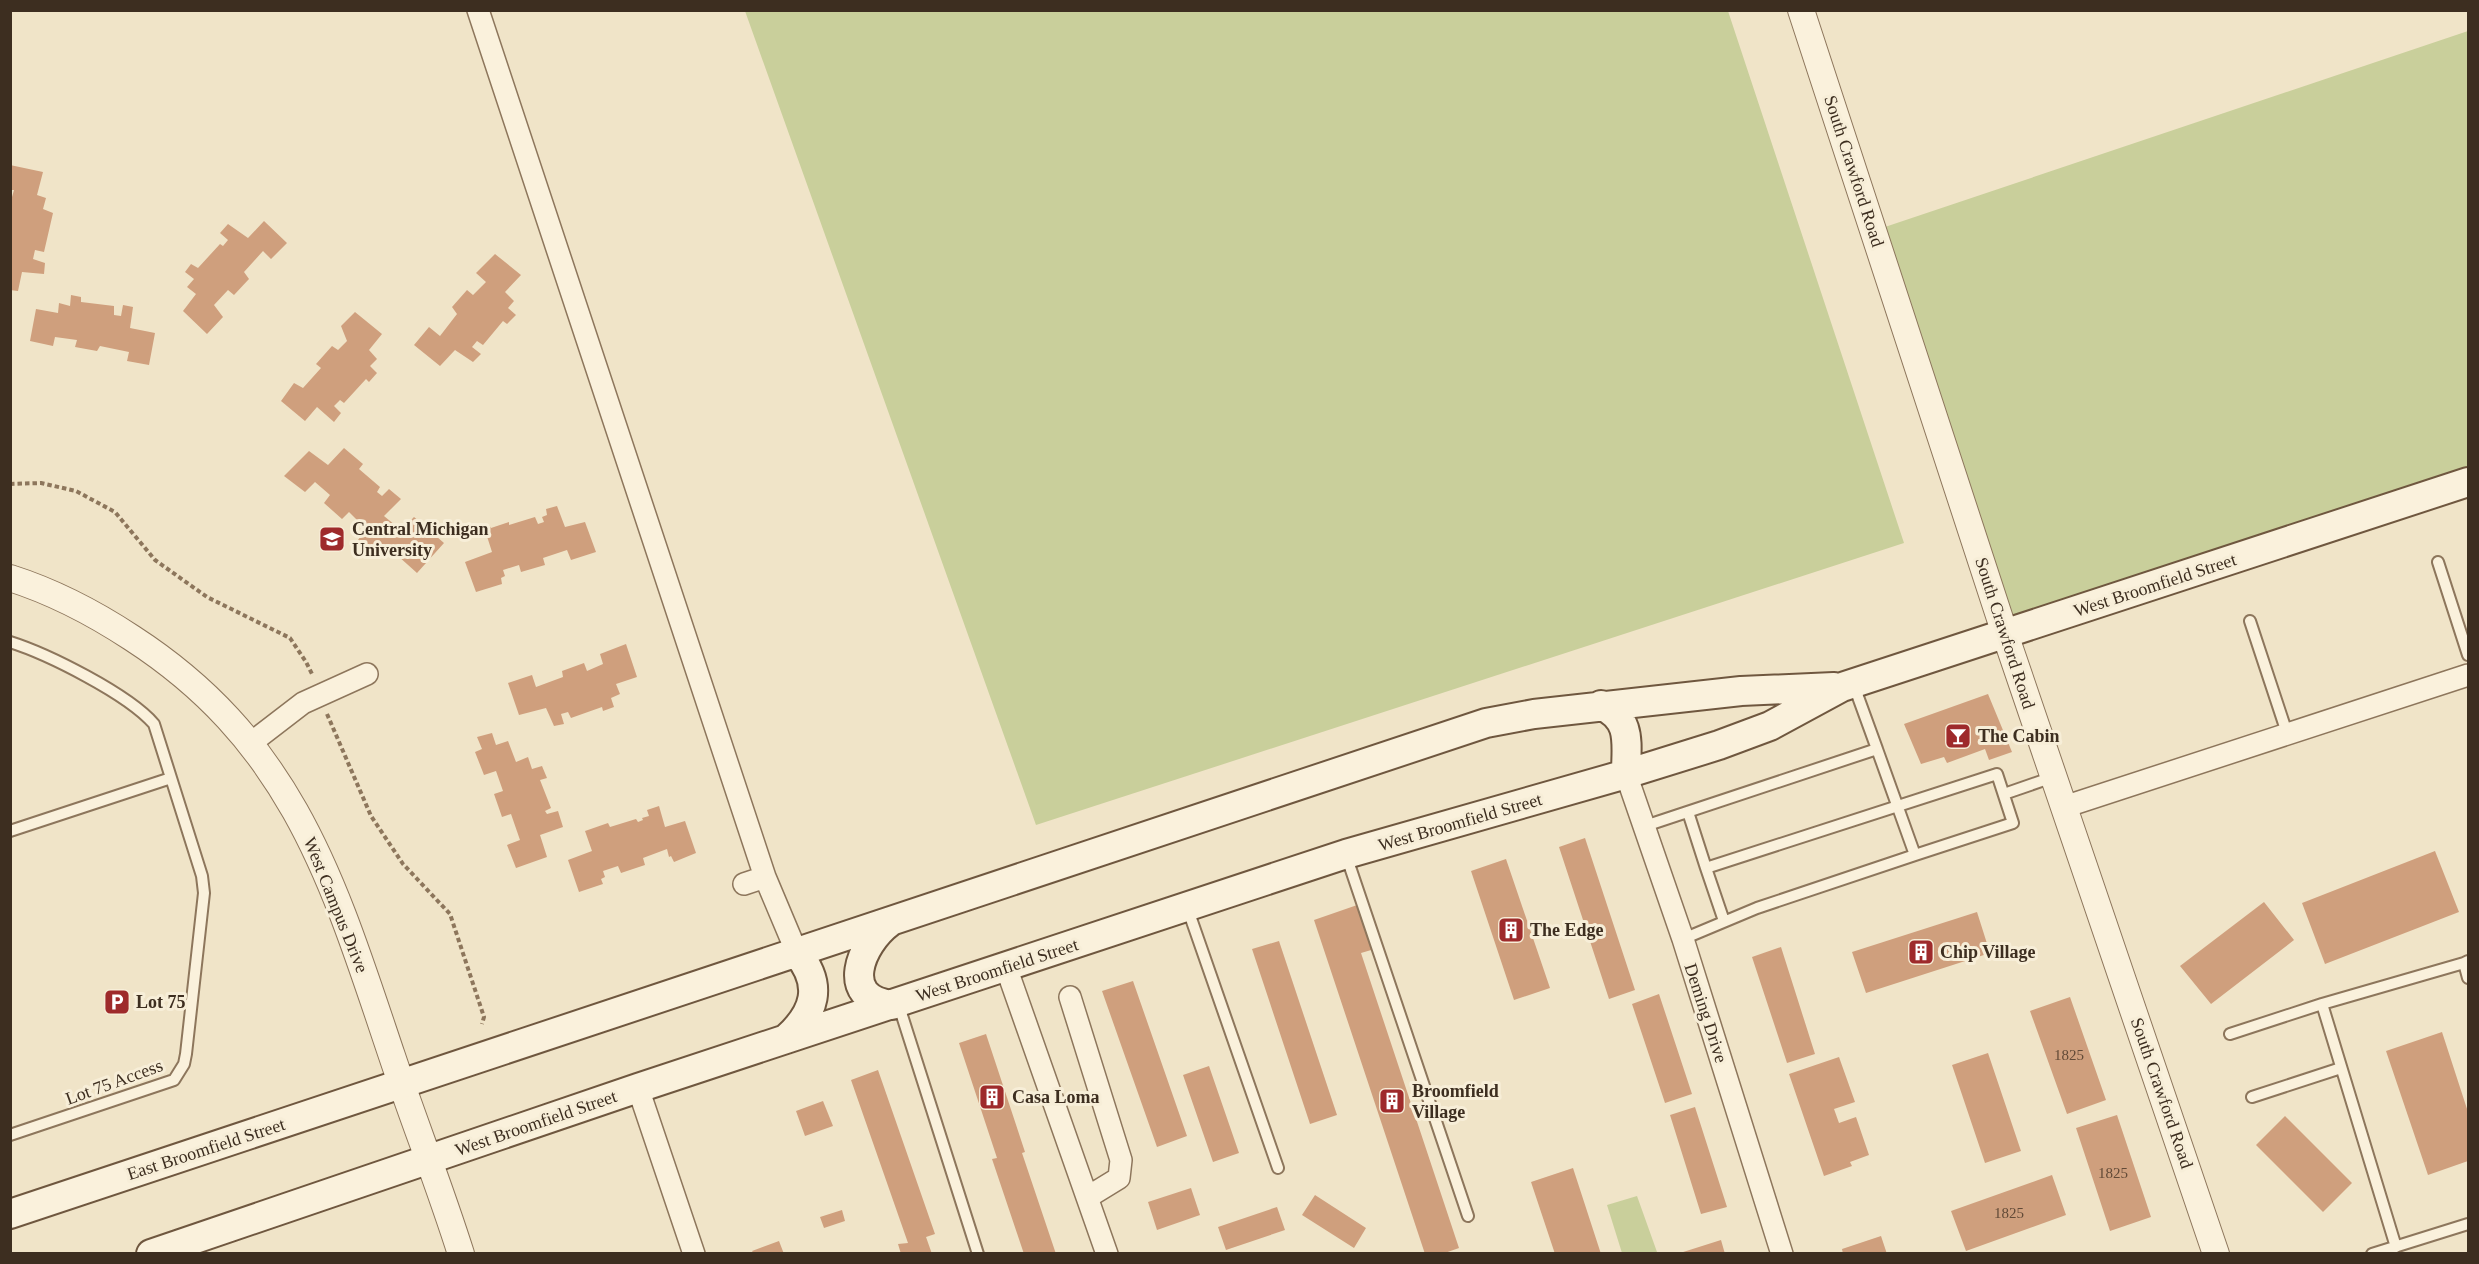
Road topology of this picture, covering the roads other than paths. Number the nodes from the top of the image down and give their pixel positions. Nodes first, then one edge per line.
1 (478, 10) edge
2 (1801, 10) edge
3 (2469, 482) edge
4 (2438, 562) dead end
5 (10, 578) edge
6 (2250, 621) dead end
7 (2005, 634) junction
8 (10, 642) edge
9 (2469, 656) edge
10 (367, 674) dead end
11 (2469, 675) edge
12 (1848, 685) junction
13 (1601, 705) junction
14 (2287, 733) junction
15 (251, 743) junction
16 (1877, 749) junction
17 (1626, 774) junction
18 (2053, 777) junction
19 (171, 778) junction
20 (2004, 794) junction
21 (1897, 806) junction
22 (2064, 807) junction
23 (1688, 812) junction
24 (1645, 826) junction
25 (10, 831) edge
26 (1346, 854) junction
27 (1915, 855) junction
28 (1706, 868) junction
29 (765, 877) junction
30 (744, 884) dead end
31 (1186, 906) junction
32 (891, 921) junction
33 (1724, 921) junction
34 (1683, 939) junction
35 (797, 953) junction
36 (2466, 962) edge
37 (1006, 967) junction
38 (2469, 978) edge
39 (1070, 997) dead end
40 (895, 1004) junction
41 (2322, 1004) junction
42 (2230, 1034) dead end
43 (784, 1040) junction
44 (2341, 1068) junction
45 (402, 1084) junction
46 (638, 1088) junction
47 (2252, 1097) dead end
48 (10, 1135) edge
49 (430, 1159) junction
50 (1278, 1168) dead end
51 (1088, 1197) junction
52 (13, 1215) edge
53 (1468, 1216) dead end
54 (2469, 1224) edge
55 (2410, 1242) junction
56 (2396, 1247) junction
57 (692, 1253) edge
58 (151, 1254) edge
59 (461, 1254) edge
60 (978, 1254) edge
61 (1107, 1254) edge
62 (1782, 1254) edge
63 (2216, 1254) edge
64 (2373, 1254) edge
65 (2413, 1254) edge

1 - 29 street
2 - 7 street, South Crawford Road
3 - 7 main road, West Broomfield Street
4 - 9 lane
5 - 15 street, West Campus Drive
6 - 14 lane
7 - 12 main road, West Broomfield Street
7 - 18 street, South Crawford Road
8 - 19 lane, Lot 75 Access
10 - 15 street
11 - 14 street
12 - 13 main road, West Broomfield Street
12 - 16 lane
12 - 17 main road, West Broomfield Street
13 - 17 main road
13 - 32 main road, West Broomfield Street
14 - 22 street
15 - 45 street, West Campus Drive
16 - 21 lane
16 - 23 lane
17 - 24 street, Deming Drive
17 - 26 main road, West Broomfield Street
18 - 20 lane
18 - 22 street, South Crawford Road
19 - 25 lane
19 - 48 lane, Lot 75 Access
20 - 21 lane
20 - 27 lane
21 - 27 lane
21 - 28 lane
22 - 63 street, South Crawford Road
23 - 24 lane
23 - 28 lane
24 - 34 street, Deming Drive
26 - 31 main road, West Broomfield Street
26 - 53 lane
27 - 33 lane
28 - 33 lane
29 - 30 street
29 - 35 street
31 - 37 main road, West Broomfield Street
31 - 50 lane
32 - 35 main road, West Broomfield Street
32 - 40 main road
33 - 34 lane
34 - 62 street, Deming Drive
35 - 43 main road
35 - 45 main road, West Broomfield Street
36 - 38 lane
36 - 41 lane
37 - 40 main road, West Broomfield Street
37 - 51 street
39 - 51 street
40 - 43 main road, West Broomfield Street
40 - 60 lane
41 - 42 lane
41 - 44 lane
43 - 46 main road, West Broomfield Street
44 - 47 lane
44 - 56 lane
45 - 49 street, West Campus Drive
45 - 52 main road, East Broomfield Street
46 - 49 main road, West Broomfield Street
46 - 57 street
49 - 58 main road, West Broomfield Street
49 - 59 street, West Campus Drive
51 - 61 street
54 - 55 lane
55 - 56 lane
55 - 65 lane
56 - 64 lane

